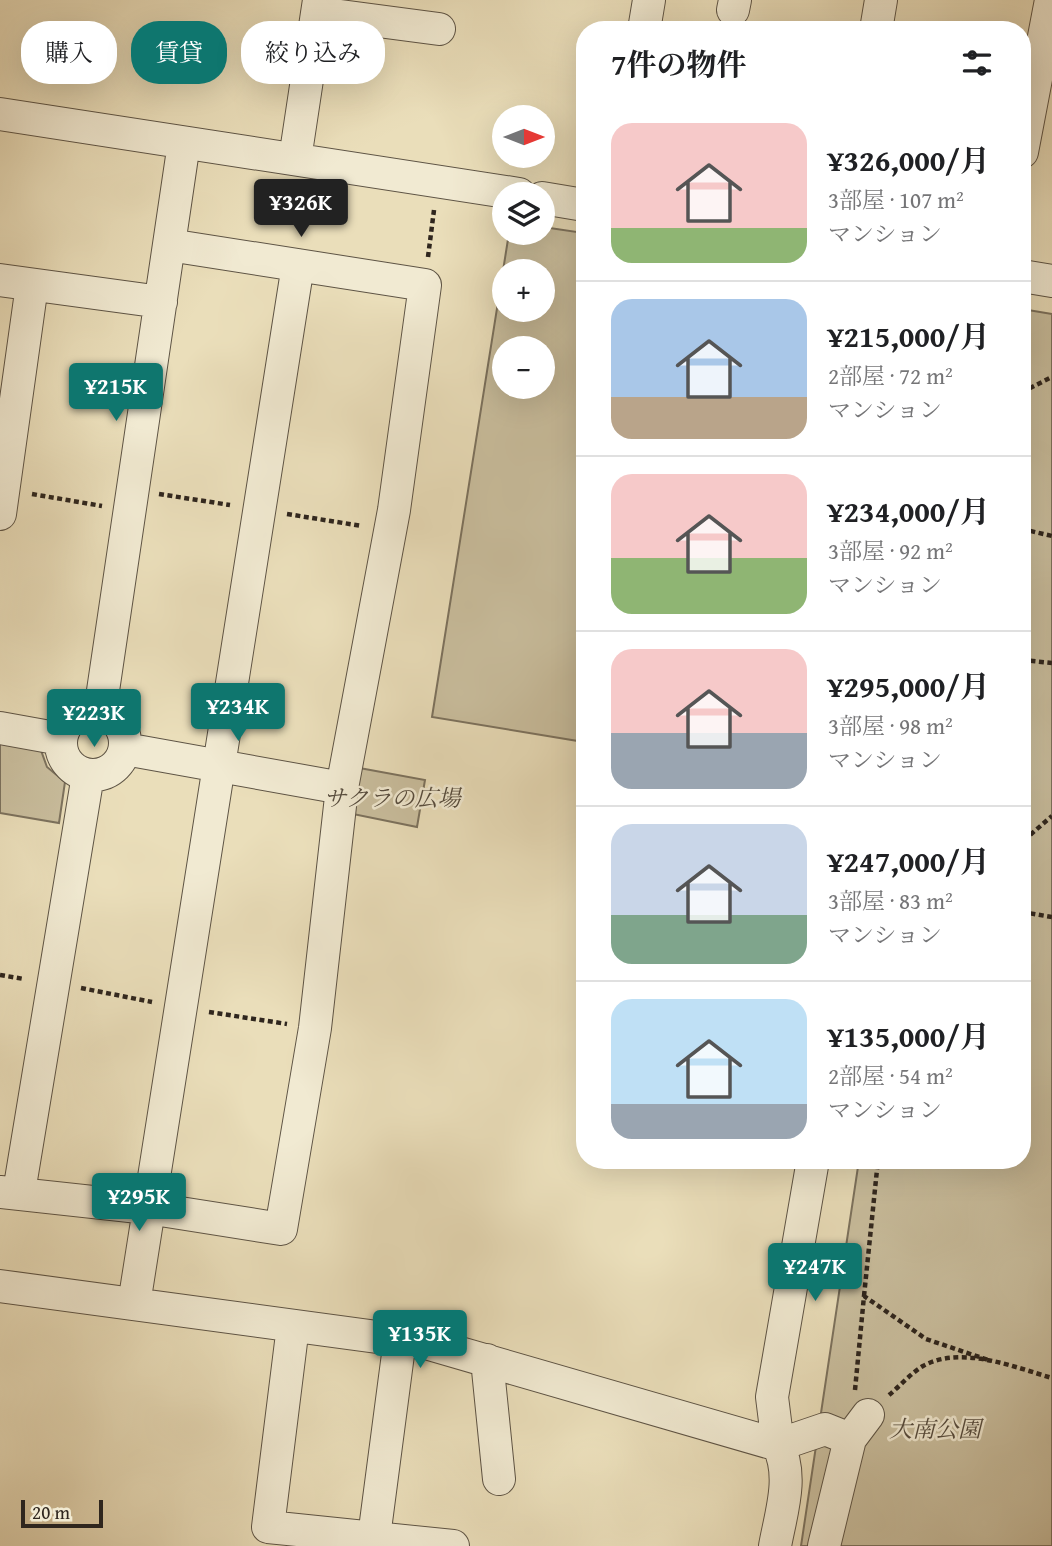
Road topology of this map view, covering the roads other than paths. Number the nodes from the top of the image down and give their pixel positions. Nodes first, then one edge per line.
1 (649, 0) edge
2 (881, 0) edge
3 (1051, 0) edge
4 (318, 7) edge
5 (646, 21) edge
6 (878, 21) edge
7 (439, 29) dead end
8 (1031, 105) edge
9 (0, 114) edge
10 (184, 143) junction
11 (295, 159) junction
12 (492, 190) edge
13 (555, 200) edge
14 (576, 204) edge
15 (169, 245) junction
16 (298, 265) junction
17 (1031, 278) edge
18 (0, 280) edge
19 (1052, 281) edge
20 (32, 285) junction
21 (161, 302) junction
22 (2, 502) edge
23 (100, 712) junction
24 (0, 728) edge
25 (61, 739) junction
26 (125, 749) junction
27 (221, 767) junction
28 (88, 775) junction
29 (342, 788) junction
30 (811, 1169) edge
31 (9, 1192) edge
32 (148, 1208) junction
33 (0, 1286) edge
34 (134, 1304) junction
35 (293, 1326) junction
36 (400, 1339) junction
37 (487, 1360) junction
38 (778, 1445) junction
39 (499, 1479) dead end
40 (374, 1537) junction
41 (453, 1546) edge
42 (775, 1546) edge
43 (824, 1546) edge

1 - 5 street
2 - 6 street
3 - 8 street
4 - 7 street
4 - 11 street
9 - 10 street
10 - 11 street
10 - 15 street
11 - 12 street
13 - 14 street
15 - 16 street
15 - 21 street
16 - 27 street
16 - 29 street
17 - 19 street
18 - 20 street
20 - 21 street
20 - 22 street
21 - 23 street
23 - 25 street
23 - 26 street
24 - 25 street
25 - 28 street
26 - 27 street
26 - 28 street
27 - 29 street
27 - 32 street
28 - 31 street
29 - 32 street
30 - 38 street
31 - 32 street
32 - 34 street
33 - 34 street
34 - 35 street
35 - 36 street
35 - 40 street
36 - 37 street
36 - 40 street
37 - 38 street
37 - 39 street
38 - 42 street
38 - 43 street
40 - 41 street

